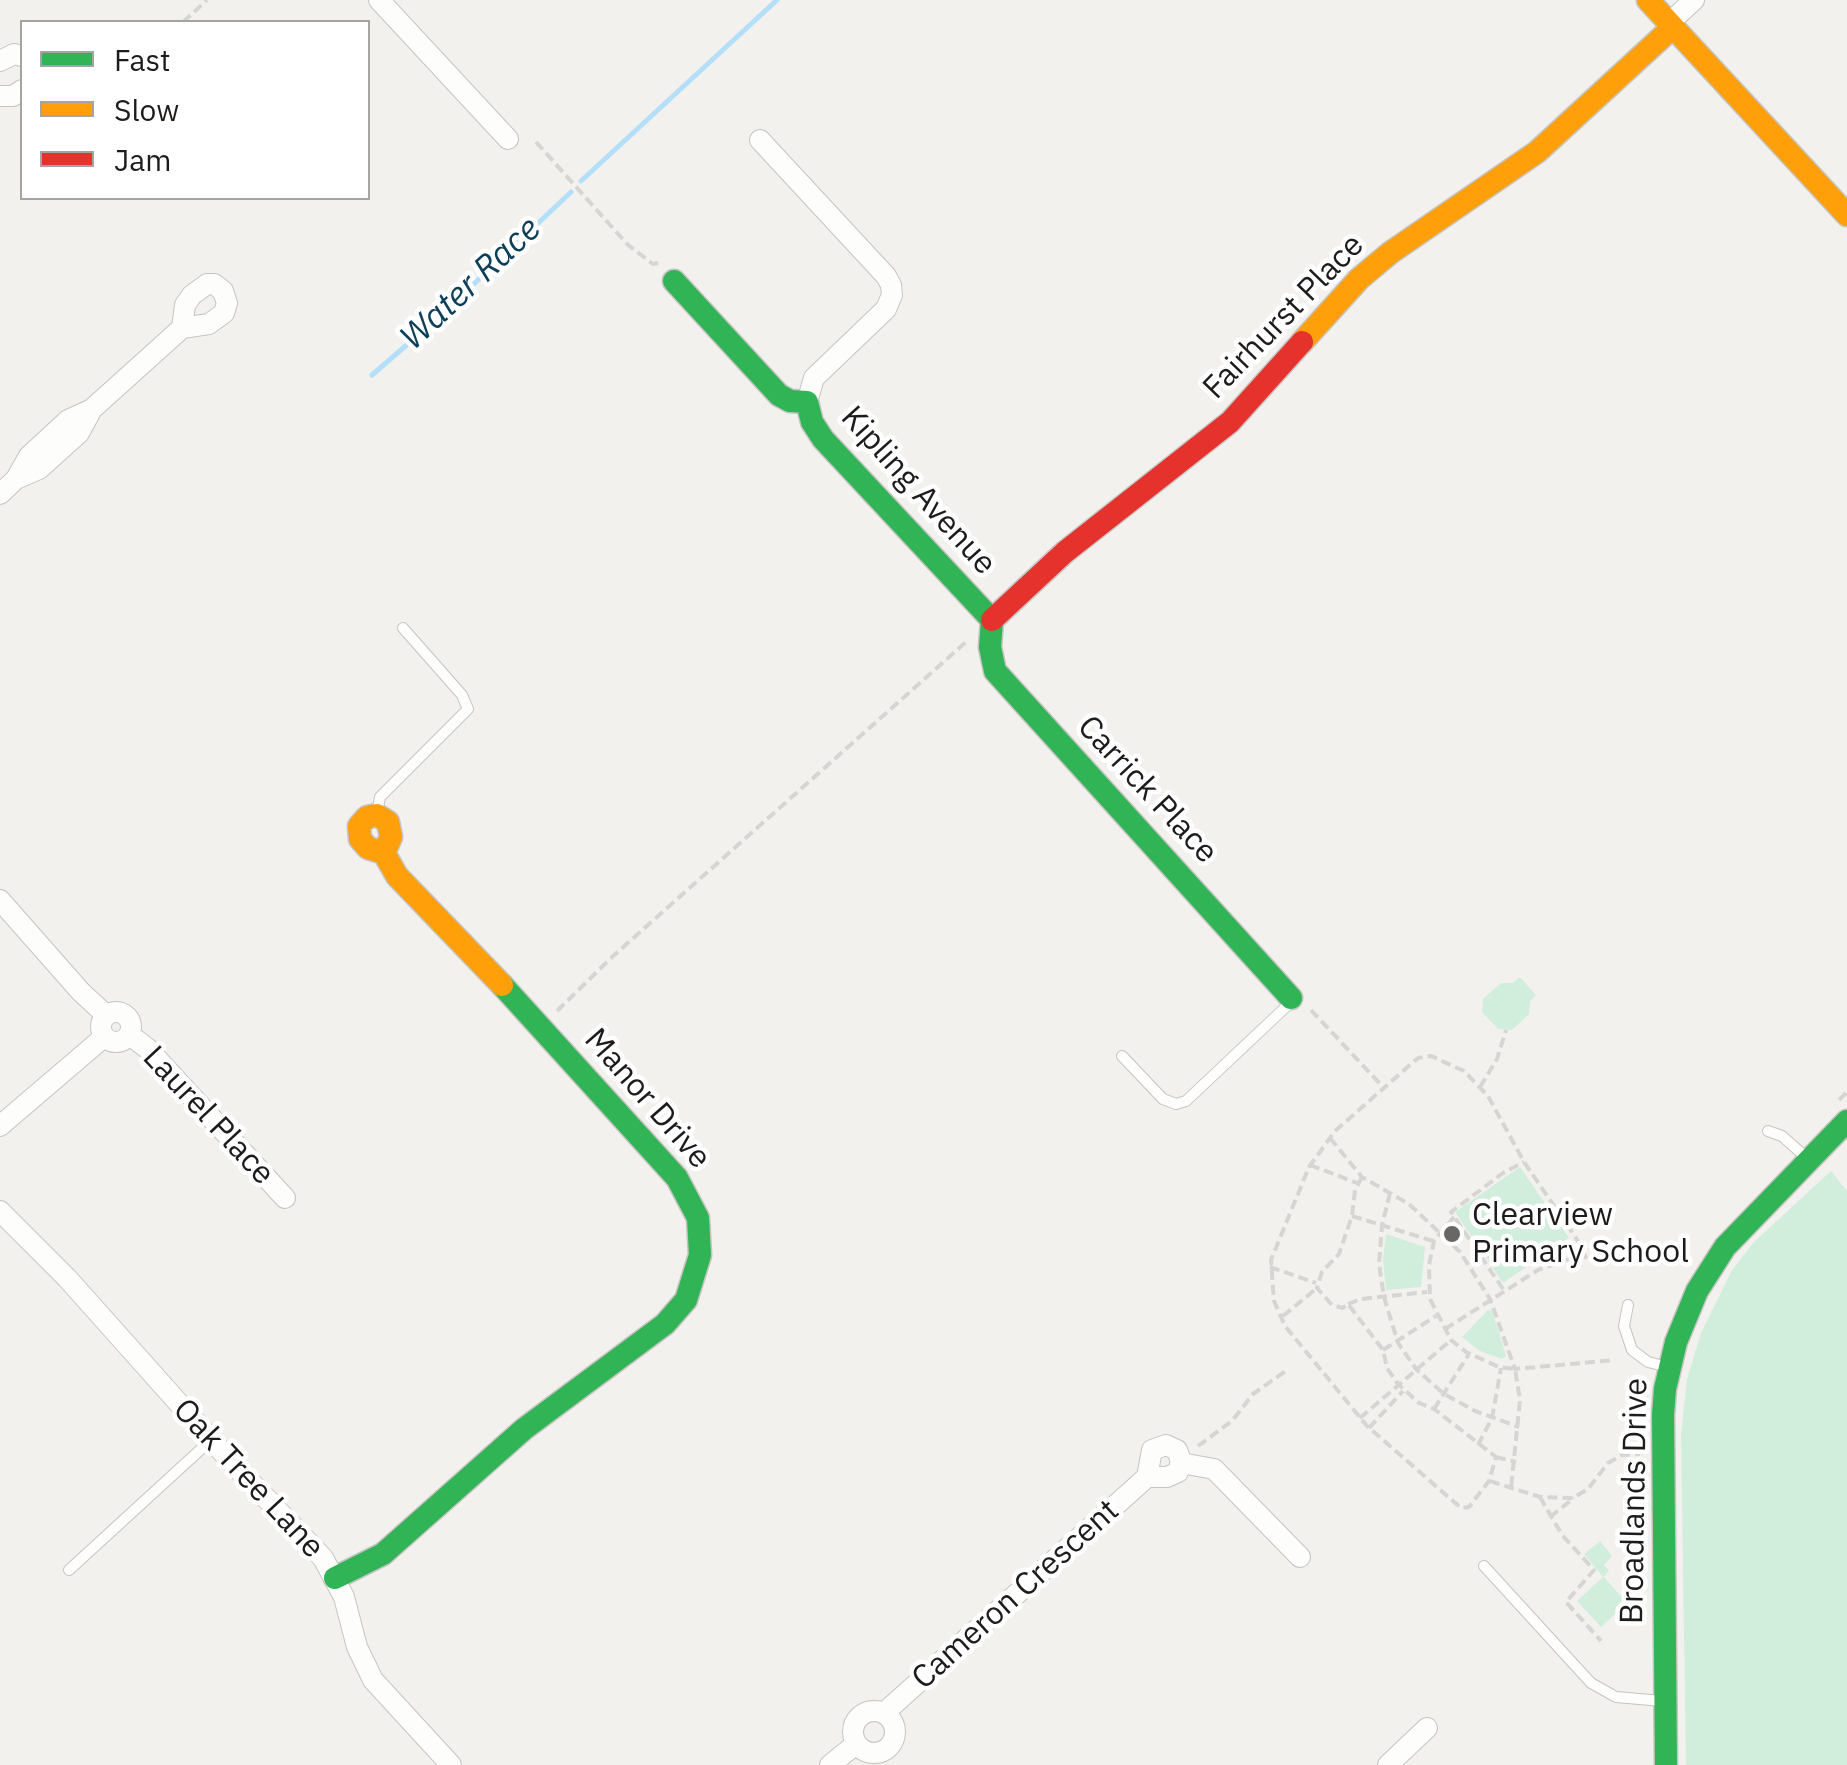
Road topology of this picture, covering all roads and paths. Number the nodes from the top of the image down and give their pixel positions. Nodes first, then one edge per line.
1 (207, 0) edge
2 (378, 0) edge
3 (1648, 0) edge
4 (1694, 0) edge
5 (185, 20) edge
6 (1671, 25) junction
7 (508, 140) dead end
8 (760, 140) dead end
9 (536, 142) dead end
10 (1847, 215) edge
11 (671, 271) joint
12 (182, 328) dead end
13 (807, 402) junction
14 (0, 494) edge
15 (992, 620) junction
16 (402, 628) dead end
17 (377, 815) joint
18 (0, 900) edge
19 (1289, 995) junction
20 (106, 1015) junction
21 (541, 1026) junction
22 (1506, 1030) dead end
23 (130, 1035) junction
24 (104, 1038) junction
25 (1122, 1056) dead end
26 (1480, 1087) junction
27 (1384, 1088) junction
28 (26, 1107) junction
29 (1847, 1121) edge
30 (0, 1126) edge
31 (1768, 1130) dead end
32 (0, 1137) edge
33 (1330, 1138) junction
34 (1809, 1160) junction
35 (1524, 1162) junction
36 (1310, 1165) junction
37 (1362, 1177) junction
38 (1358, 1183) junction
39 (1390, 1194) junction
40 (285, 1198) dead end
41 (2, 1214) edge
42 (1352, 1216) junction
43 (1454, 1217) junction
44 (1382, 1225) junction
45 (1440, 1232) junction
46 (1434, 1241) junction
47 (1584, 1254) junction
48 (1588, 1262) dead end
49 (1270, 1266) junction
50 (1317, 1286) junction
51 (1503, 1289) junction
52 (1429, 1292) junction
53 (1384, 1297) junction
54 (1490, 1299) junction
55 (1348, 1304) junction
56 (1628, 1304) dead end
57 (1436, 1316) junction
58 (1282, 1317) junction
59 (1445, 1329) junction
60 (1451, 1340) junction
61 (1398, 1342) junction
62 (1383, 1350) junction
63 (1470, 1354) junction
64 (1614, 1360) dead end
65 (1501, 1367) junction
66 (1669, 1367) junction
67 (1416, 1368) junction
68 (1515, 1369) junction
69 (1287, 1370) dead end
70 (1398, 1384) junction
71 (1404, 1389) junction
72 (1444, 1394) junction
73 (1434, 1409) junction
74 (1360, 1418) junction
75 (1492, 1418) junction
76 (1519, 1427) junction
77 (1369, 1428) junction
78 (211, 1440) junction
79 (1478, 1444) junction
80 (1640, 1454) dead end
81 (1185, 1457) junction
82 (1496, 1457) junction
83 (1516, 1462) junction
84 (1490, 1480) junction
85 (1511, 1488) junction
86 (1540, 1497) junction
87 (1575, 1497) junction
88 (1550, 1517) junction
89 (1300, 1557) dead end
90 (1484, 1566) dead end
91 (70, 1570) dead end
92 (335, 1578) junction
93 (1600, 1641) dead end
94 (1665, 1702) junction
95 (884, 1713) junction
96 (1428, 1728) dead end
97 (856, 1744) junction
98 (893, 1758) edge
99 (451, 1765) edge
100 (830, 1765) edge
101 (1388, 1765) edge
102 (1666, 1765) edge

1 - 5 path
2 - 7 street
3 - 6 street
4 - 6 street
6 - 10 street
6 - 15 street, Fairhurst Place
8 - 13 street
9 - 11 path
11 - 13 street, Kipling Avenue
12 - 14 street
13 - 15 street, Kipling Avenue
15 - 19 street, Carrick Place
15 - 21 path
16 - 17 lane
17 - 21 street, Manor Drive
18 - 20 street
19 - 25 lane
19 - 27 path
20 - 23 street
20 - 24 street
21 - 92 street, Manor Drive
22 - 26 path
23 - 24 street
23 - 40 street, Laurel Place
24 - 28 street
26 - 27 path
26 - 35 path
27 - 33 path
28 - 30 street
28 - 32 street
29 - 34 street, Broadlands Drive
31 - 34 lane
33 - 36 path
33 - 37 path
34 - 66 street, Broadlands Drive
35 - 43 path
35 - 47 path
36 - 38 path
36 - 49 path
37 - 38 path
37 - 39 path
38 - 42 path
39 - 44 path
39 - 45 path
41 - 78 street, Oak Tree Lane
42 - 44 path
42 - 50 path
43 - 45 path
43 - 51 path
44 - 46 path
44 - 53 path
45 - 46 path
45 - 54 path
46 - 52 path
47 - 48 path
47 - 51 path
49 - 50 path
49 - 58 path
50 - 55 path
50 - 58 path
51 - 54 path
52 - 53 path
52 - 57 path
53 - 55 path
53 - 61 path
54 - 59 path
54 - 68 path
55 - 62 path
56 - 66 lane
57 - 59 path
57 - 61 path
58 - 74 path
59 - 60 path
60 - 63 path
60 - 67 path
61 - 62 path
61 - 67 path
62 - 70 path
63 - 65 path
63 - 72 path
64 - 68 path
65 - 68 path
65 - 75 path
66 - 94 street, Broadlands Drive
67 - 70 path
67 - 72 path
68 - 76 path
69 - 81 path
70 - 71 path
70 - 74 path
71 - 73 path
71 - 77 path
72 - 73 path
72 - 75 path
73 - 79 path
74 - 77 path
75 - 76 path
75 - 79 path
76 - 83 path
77 - 84 path
78 - 91 lane
78 - 92 street, Oak Tree Lane
79 - 82 path
80 - 87 path
81 - 89 street
81 - 95 street, Cameron Crescent
82 - 83 path
82 - 84 path
83 - 85 path
84 - 85 path
85 - 86 path
86 - 87 path
86 - 88 path
87 - 88 path
88 - 93 path
90 - 94 lane
92 - 99 street, Oak Tree Lane
94 - 102 street, Broadlands Drive
95 - 97 street
95 - 98 street
96 - 101 street
97 - 98 street
97 - 100 street

